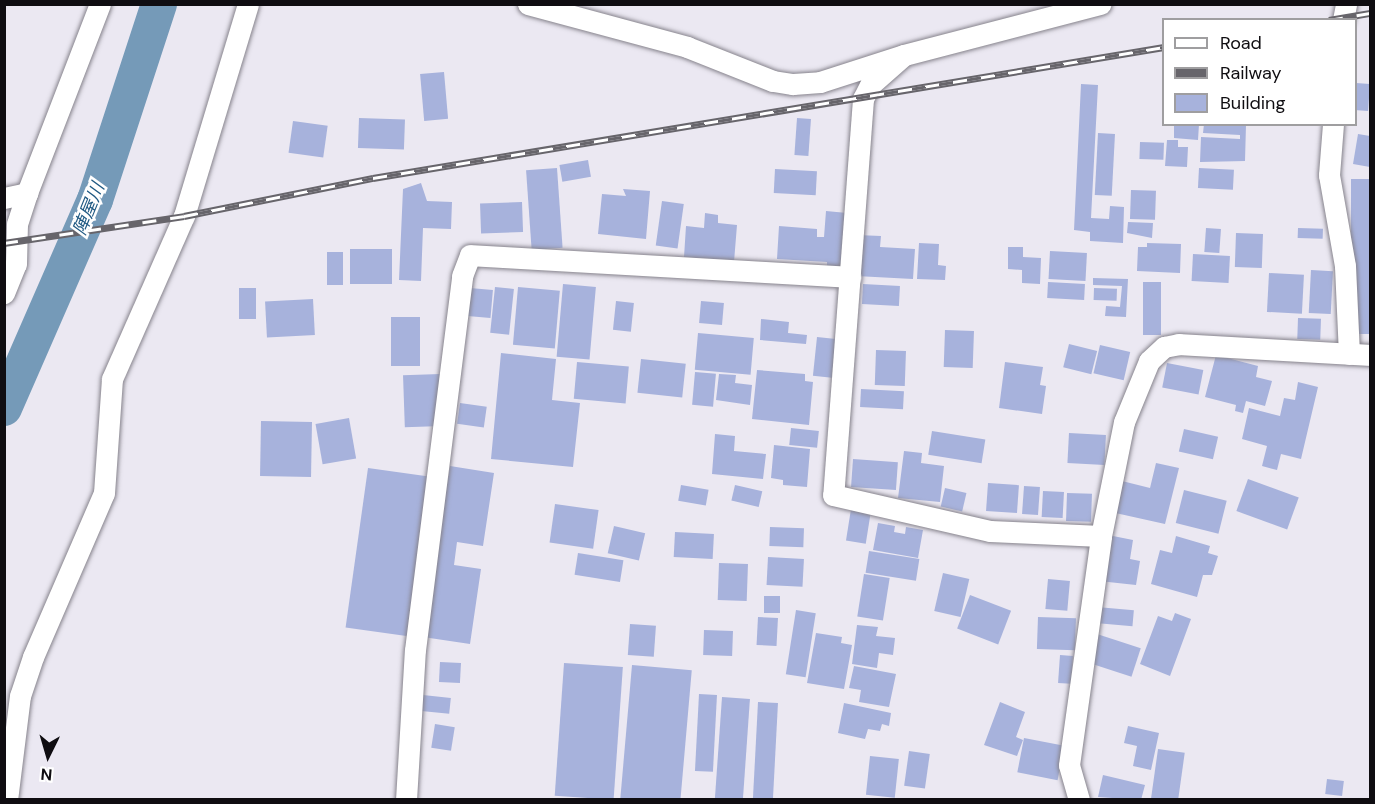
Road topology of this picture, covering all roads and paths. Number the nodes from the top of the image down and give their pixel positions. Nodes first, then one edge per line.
1 (100, 4) edge
2 (248, 4) edge
3 (528, 4) edge
4 (1100, 4) edge
5 (904, 55) junction
6 (1333, 126) edge
7 (27, 193) junction
8 (4, 198) edge
9 (850, 277) junction
10 (4, 293) edge
11 (1349, 354) junction
12 (1371, 355) edge
13 (1101, 536) junction
14 (7, 800) edge
15 (406, 800) edge
16 (1079, 800) edge

1 - 7 street
2 - 14 street
3 - 5 street
4 - 5 street
5 - 9 street
6 - 11 street
7 - 8 street
7 - 10 street
9 - 13 street
9 - 15 street
11 - 12 street
11 - 13 street
13 - 16 street

